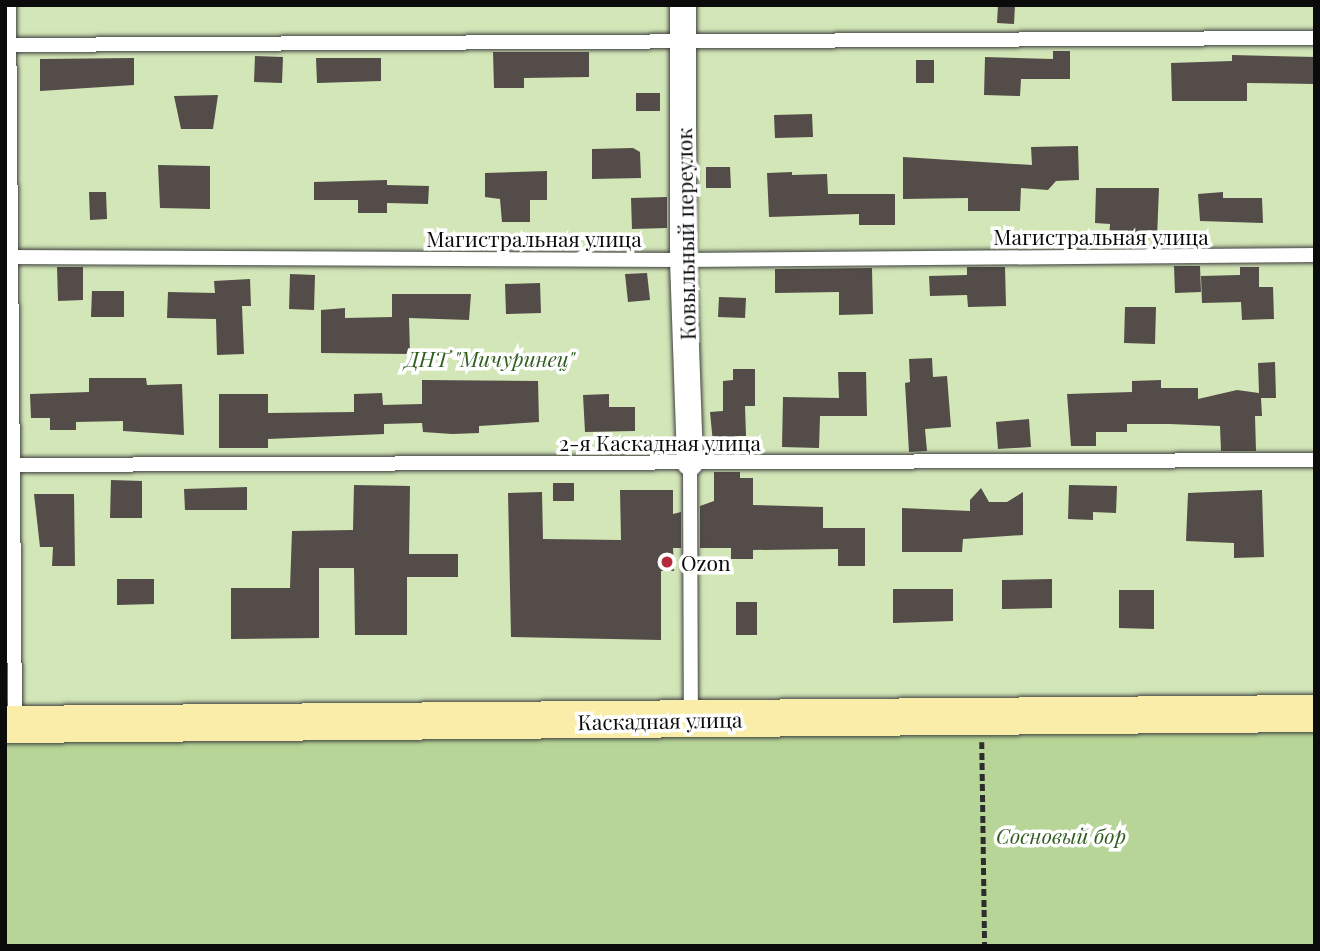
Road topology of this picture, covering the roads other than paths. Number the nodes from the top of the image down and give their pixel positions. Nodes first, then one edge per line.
1 (9, 5) edge
2 (683, 5) edge
3 (1315, 38) edge
4 (683, 41) junction
5 (7, 45) edge
6 (1315, 255) edge
7 (7, 257) edge
8 (683, 260) junction
9 (1315, 460) edge
10 (691, 463) junction
11 (9, 465) edge
12 (1315, 713) edge
13 (691, 720) junction
14 (10, 725) edge

1 - 5 lane
2 - 4 street, Ковыльный переулок
3 - 4 lane
4 - 5 lane
4 - 8 street, Ковыльный переулок
5 - 7 lane
6 - 8 lane, Магистральная улица
7 - 8 lane, Магистральная улица
7 - 11 lane
8 - 10 street, Ковыльный переулок
9 - 10 lane, 2-я Каскадная улица
10 - 11 lane, 2-я Каскадная улица
10 - 13 lane
11 - 14 lane
12 - 13 street, Каскадная улица
13 - 14 street, Каскадная улица

